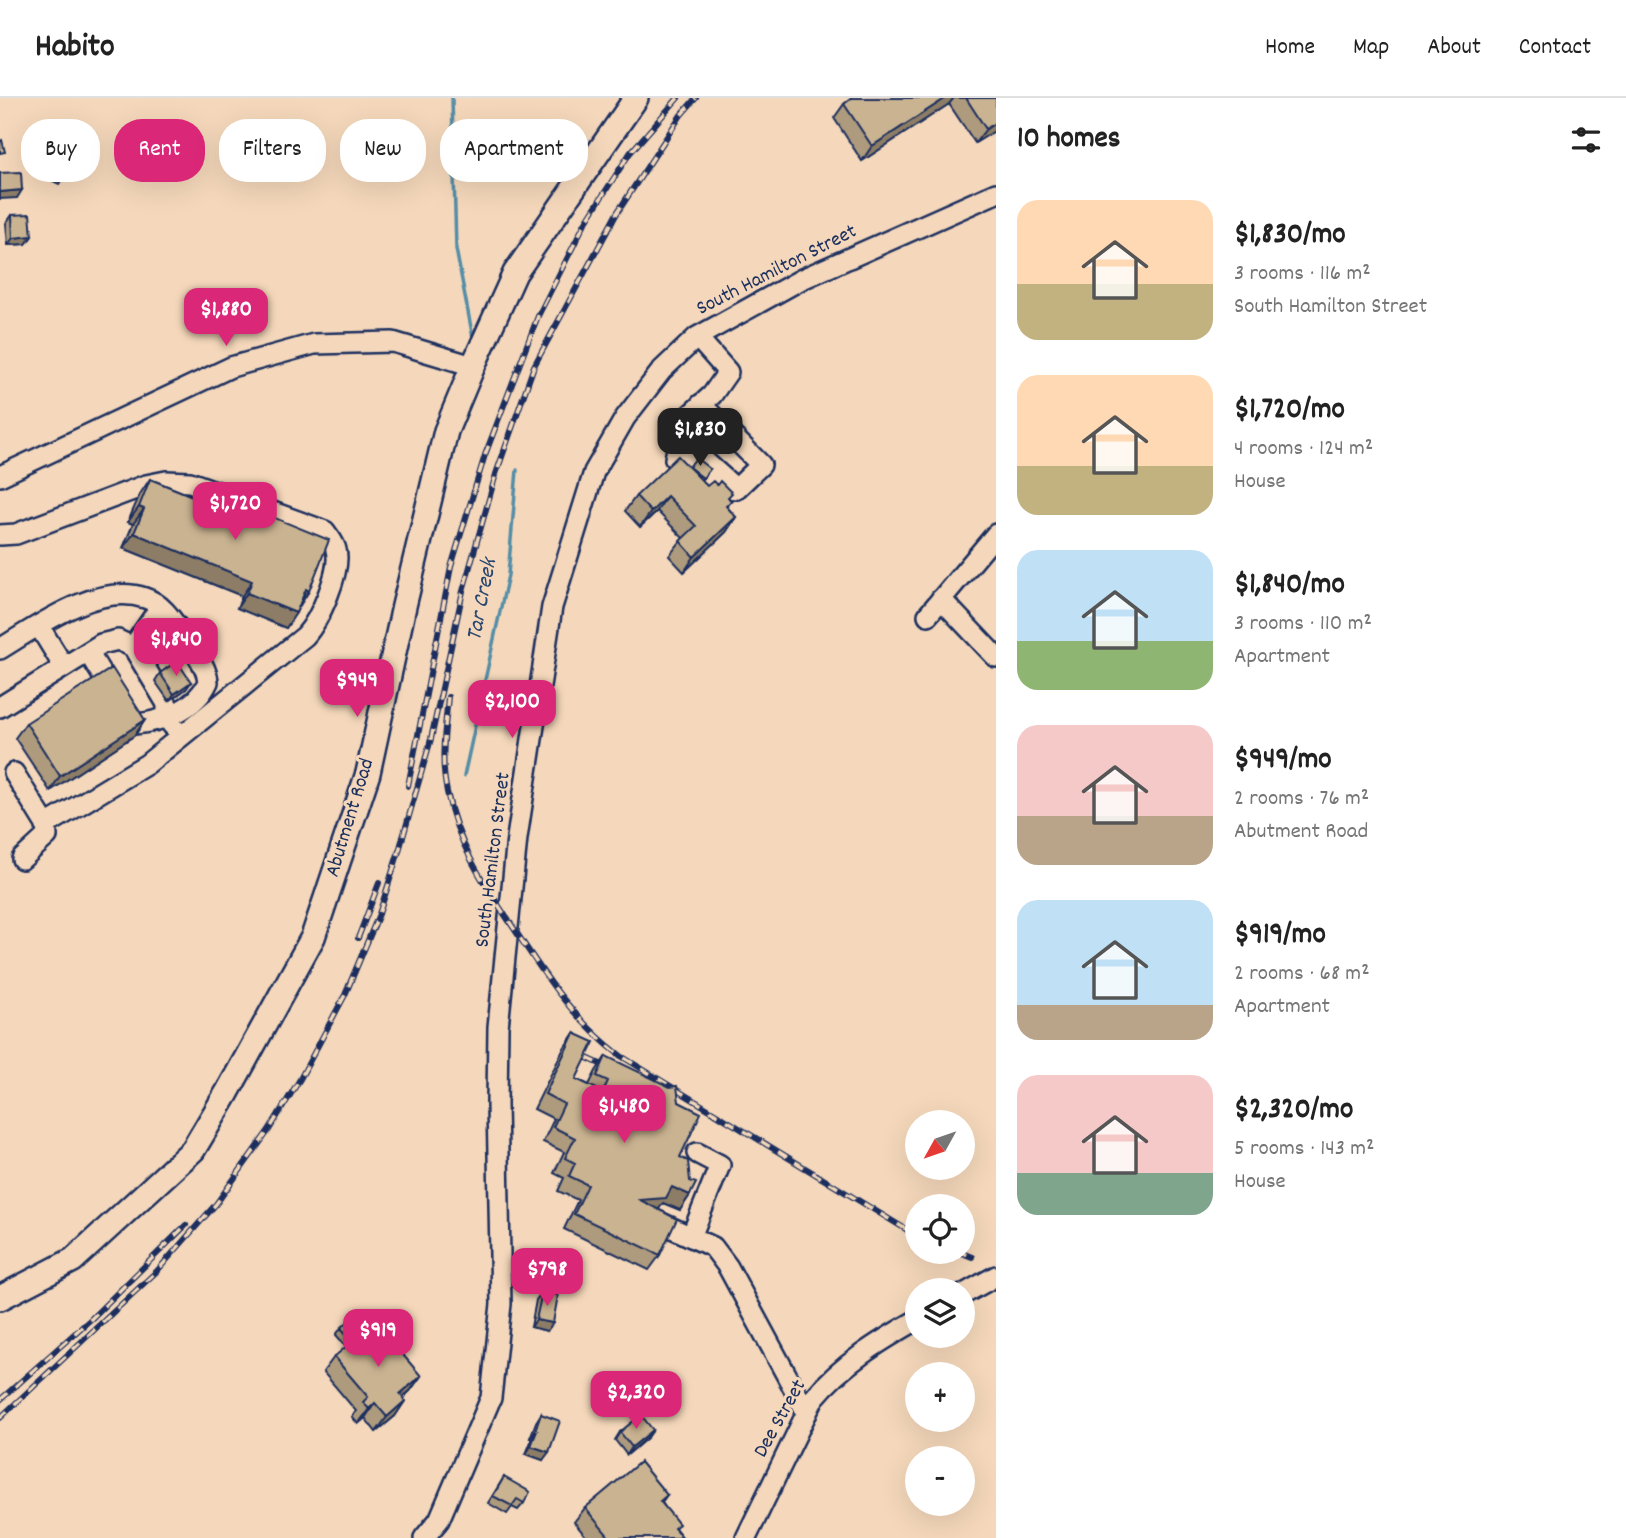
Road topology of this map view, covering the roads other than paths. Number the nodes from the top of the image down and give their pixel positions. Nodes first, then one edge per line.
1 (636, 98) edge
2 (996, 193) edge
3 (697, 337) junction
4 (473, 366) junction
5 (701, 404) junction
6 (678, 437) junction
7 (0, 476) edge
8 (736, 489) junction
9 (996, 534) edge
10 (0, 536) edge
11 (941, 599) junction
12 (159, 607) junction
13 (928, 615) dead end
14 (39, 626) junction
15 (133, 648) junction
16 (0, 649) edge
17 (88, 652) junction
18 (996, 657) edge
19 (64, 667) junction
20 (0, 707) edge
21 (167, 718) junction
22 (180, 737) junction
23 (14, 773) dead end
24 (46, 825) junction
25 (22, 859) dead end
26 (697, 1153) dead end
27 (657, 1221) edge
28 (691, 1237) junction
29 (996, 1276) edge
30 (975, 1288) edge
31 (0, 1298) edge
32 (905, 1328) edge
33 (807, 1413) junction
34 (424, 1538) edge
35 (746, 1538) edge

1 - 4 main road, Abutment Road
2 - 3 street, South Hamilton Street
3 - 5 street
3 - 34 street, South Hamilton Street
4 - 7 street
4 - 31 main road, Abutment Road
5 - 6 street
5 - 8 street
6 - 8 street
6 - 8 street
9 - 11 street
10 - 22 street
11 - 13 street
11 - 18 street
12 - 14 street
12 - 15 street
12 - 21 street
14 - 16 street
14 - 19 street
15 - 17 street
15 - 21 street
17 - 19 street
17 - 21 street
19 - 20 street
21 - 22 street
22 - 24 street
23 - 24 street
24 - 25 street
26 - 28 street
27 - 28 street
28 - 33 street
29 - 30 street
32 - 33 street, Dee Street
33 - 35 street, Dee Street

